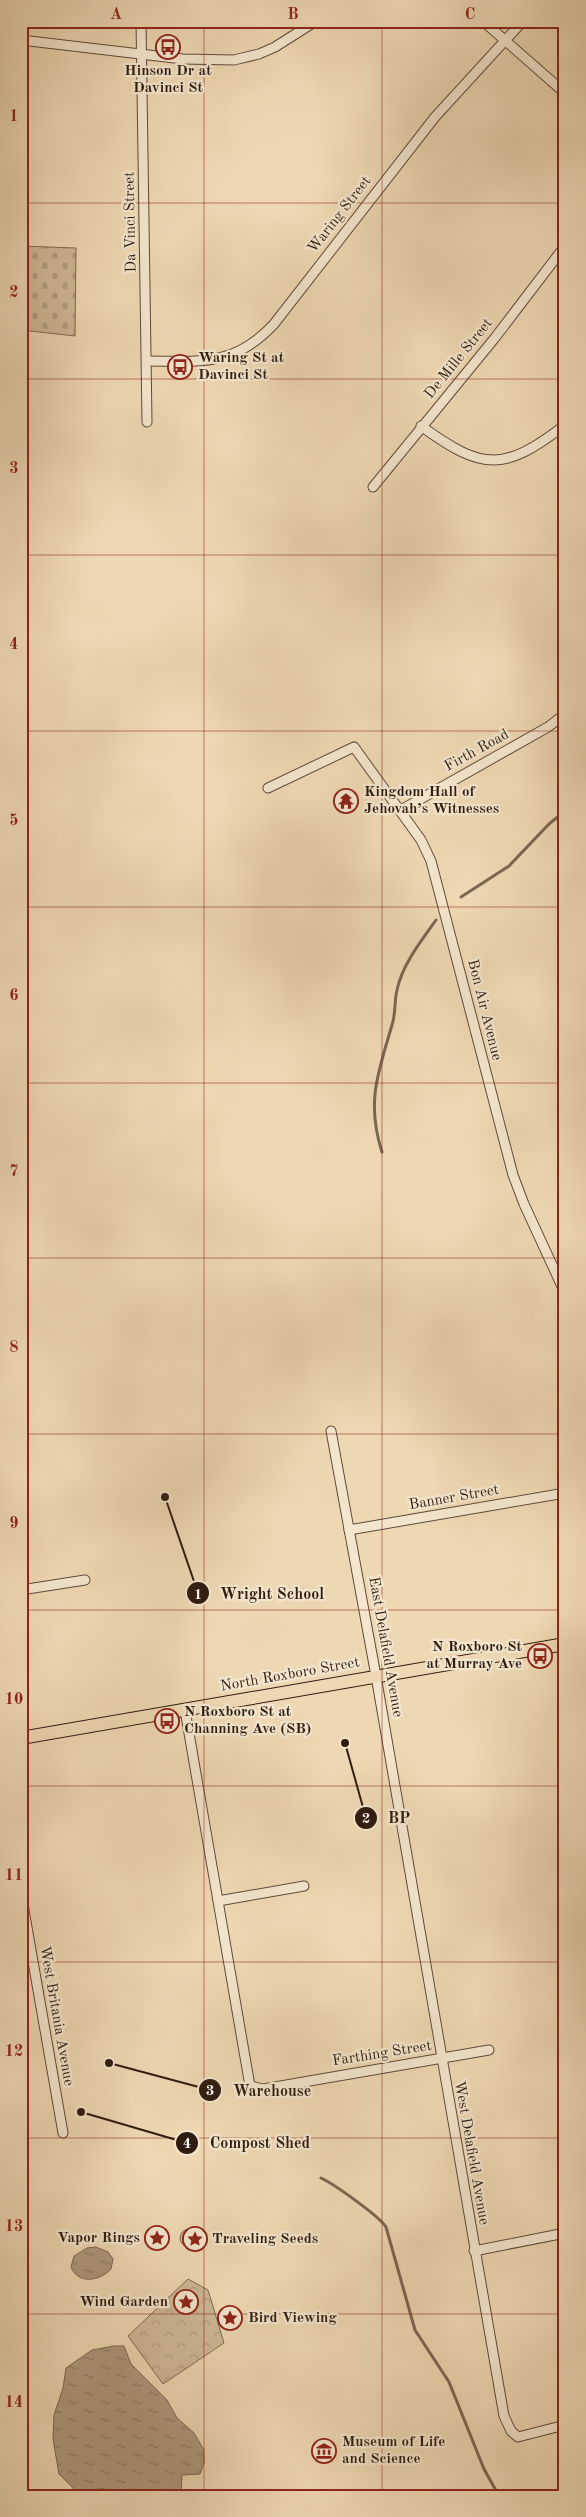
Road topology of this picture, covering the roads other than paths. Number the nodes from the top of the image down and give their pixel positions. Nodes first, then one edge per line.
1 (141, 21) edge
2 (316, 21) edge
3 (483, 21) edge
4 (523, 21) edge
5 (21, 40) edge
6 (505, 40) junction
7 (142, 55) junction
8 (565, 93) edge
9 (565, 246) edge
10 (147, 360) junction
11 (147, 422) dead end
12 (565, 425) edge
13 (421, 426) junction
14 (373, 487) dead end
15 (565, 714) edge
16 (268, 788) dead end
17 (400, 810) junction
18 (565, 1293) edge
19 (331, 1432) dead end
20 (565, 1493) edge
21 (349, 1530) junction
22 (85, 1580) dead end
23 (21, 1590) edge
24 (565, 1644) edge
25 (376, 1676) junction
26 (185, 1710) junction
27 (21, 1738) edge
28 (409, 1868) joint
29 (304, 1886) dead end
30 (21, 1894) edge
31 (218, 1901) junction
32 (24, 1934) edge
33 (489, 2050) dead end
34 (442, 2058) junction
35 (63, 2133) dead end
36 (565, 2233) edge
37 (474, 2251) junction
38 (565, 2425) edge

1 - 7 street, Da Vinci Street
2 - 7 street
3 - 6 street
4 - 6 street, Waring Street
5 - 7 street
6 - 8 street
6 - 10 street, Waring Street
7 - 10 street, Da Vinci Street
9 - 13 street, De Mille Street
10 - 11 street, Da Vinci Street
12 - 13 street
13 - 14 street, De Mille Street
15 - 17 street, Firth Road
16 - 17 street, Bon Air Avenue
17 - 18 street, Bon Air Avenue
19 - 21 street, East Delafield Avenue
20 - 21 street, Banner Street
21 - 25 street, East Delafield Avenue
22 - 23 street
24 - 25 main road, North Roxboro Street
25 - 26 main road, North Roxboro Street
25 - 28 street, East Delafield Avenue
26 - 27 main road, North Roxboro Street
26 - 31 street
28 - 34 street, West Delafield Avenue
29 - 31 street
30 - 32 street, West Britania Avenue
31 - 34 street, Farthing Street
32 - 35 street, West Britania Avenue
33 - 34 street, Farthing Street
34 - 37 street, West Delafield Avenue
36 - 37 street
37 - 38 street, West Delafield Avenue

